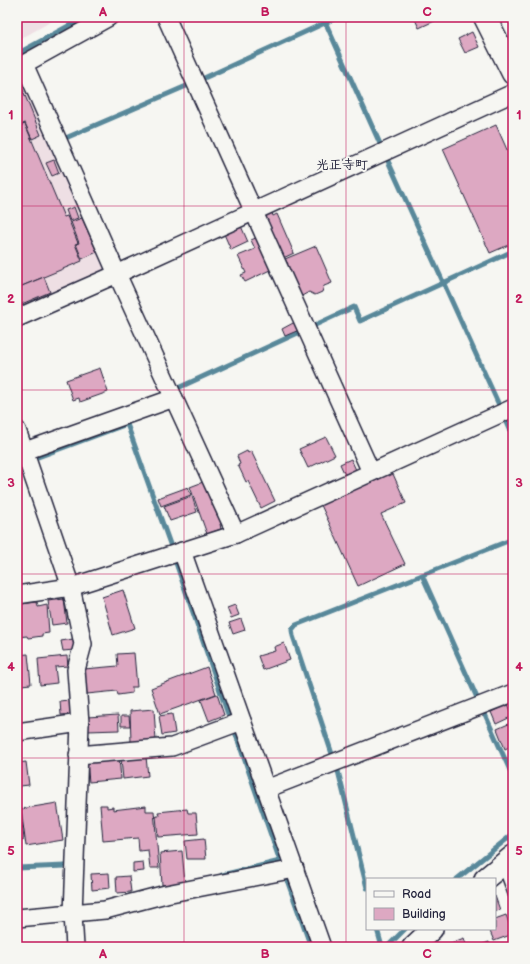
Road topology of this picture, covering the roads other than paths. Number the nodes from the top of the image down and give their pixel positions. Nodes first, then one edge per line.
1 (109, 17) edge
2 (166, 17) edge
3 (485, 17) edge
4 (513, 72) edge
5 (513, 93) edge
6 (254, 211) junction
7 (117, 274) junction
8 (17, 318) edge
9 (174, 398) junction
10 (513, 408) edge
11 (17, 430) edge
12 (25, 451) junction
13 (372, 472) junction
14 (236, 534) junction
15 (182, 551) junction
16 (71, 587) junction
17 (17, 594) edge
18 (513, 693) edge
19 (242, 721) junction
20 (80, 723) junction
21 (17, 732) edge
22 (78, 755) junction
23 (266, 789) junction
24 (507, 859) edge
25 (295, 869) junction
26 (486, 878) edge
27 (513, 895) edge
28 (73, 914) junction
29 (17, 918) edge
30 (431, 930) edge
31 (75, 947) edge
32 (322, 947) edge
33 (413, 947) edge

1 - 7 street
2 - 6 street
3 - 4 main road
5 - 6 street
6 - 7 street
6 - 13 street
7 - 8 street
7 - 9 street
9 - 12 street
9 - 14 street
10 - 13 street
11 - 12 street
12 - 16 street
13 - 14 street
14 - 15 street
15 - 16 street
15 - 19 street
16 - 17 street
16 - 20 street
18 - 23 street
19 - 22 street
19 - 23 street
20 - 21 street
20 - 22 street
22 - 28 street
23 - 25 street
24 - 26 street
24 - 27 lane
25 - 28 street
25 - 32 street
28 - 29 street
28 - 31 street
30 - 33 street

